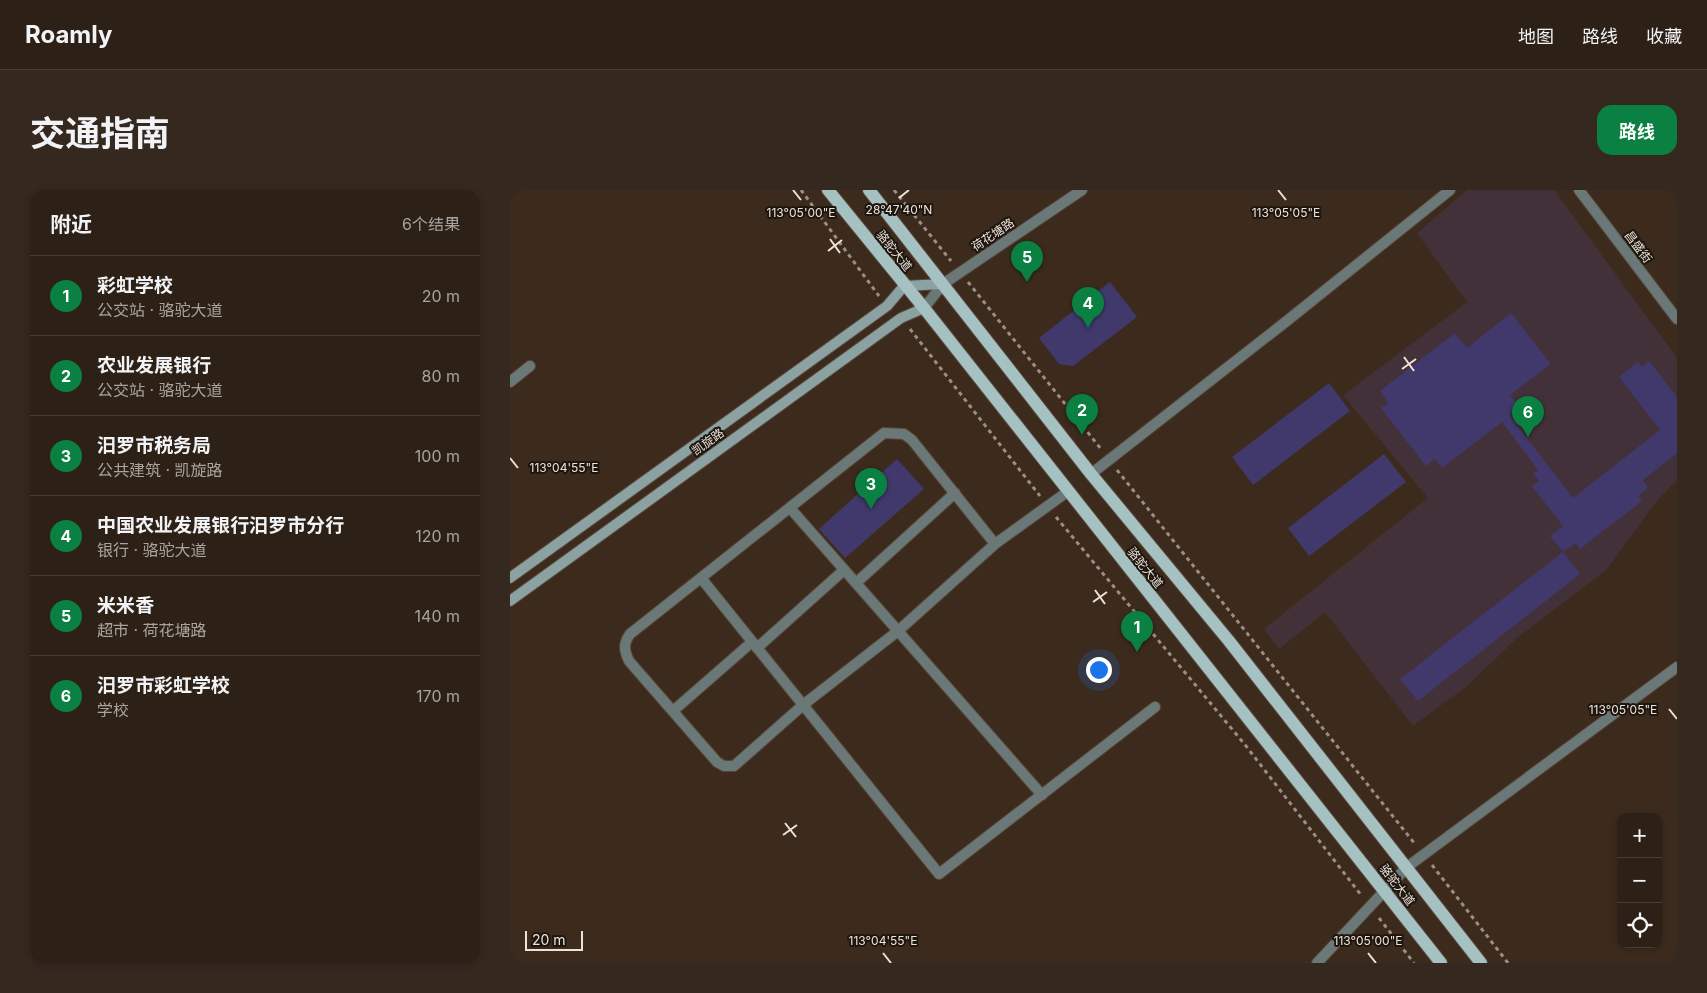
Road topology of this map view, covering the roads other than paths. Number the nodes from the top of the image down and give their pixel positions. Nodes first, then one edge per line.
1 (828, 190) edge
2 (869, 190) edge
3 (1082, 190) edge
4 (1450, 190) edge
5 (1579, 190) edge
6 (943, 284) junction
7 (904, 286) junction
8 (924, 308) junction
9 (1677, 319) edge
10 (530, 366) dead end
11 (510, 382) edge
12 (1091, 474) junction
13 (1067, 492) junction
14 (955, 493) junction
15 (790, 508) junction
16 (995, 544) junction
17 (844, 570) junction
18 (510, 578) edge
19 (701, 578) junction
20 (856, 583) junction
21 (510, 601) edge
22 (898, 631) junction
23 (755, 645) junction
24 (1677, 667) edge
25 (803, 705) junction
26 (1155, 707) dead end
27 (672, 711) junction
28 (1042, 795) junction
29 (1407, 867) junction
30 (1384, 890) junction
31 (1317, 963) edge
32 (1441, 963) edge
33 (1480, 963) edge

1 - 7 main road, 骆驼大道
2 - 6 main road, 骆驼大道
3 - 6 street, 荷花塘路
4 - 12 street
5 - 9 street, 昌盛街
6 - 7 street
6 - 8 street, 荷花塘路
6 - 12 main road, 骆驼大道
7 - 8 main road, 骆驼大道
7 - 18 street
8 - 13 main road, 骆驼大道
8 - 21 street, 凯旋路
10 - 11 street
12 - 29 main road, 骆驼大道
13 - 16 street
13 - 30 main road, 骆驼大道
14 - 15 street
14 - 16 street
14 - 20 street
15 - 17 street
15 - 19 street
16 - 22 street
17 - 20 street
17 - 23 street
19 - 23 street
19 - 27 street
20 - 22 street
22 - 25 street
22 - 28 street
23 - 25 street
23 - 27 street
24 - 29 street
25 - 27 street
25 - 28 street
26 - 28 street
29 - 30 street
29 - 33 main road, 骆驼大道
30 - 31 street
30 - 32 main road, 骆驼大道

